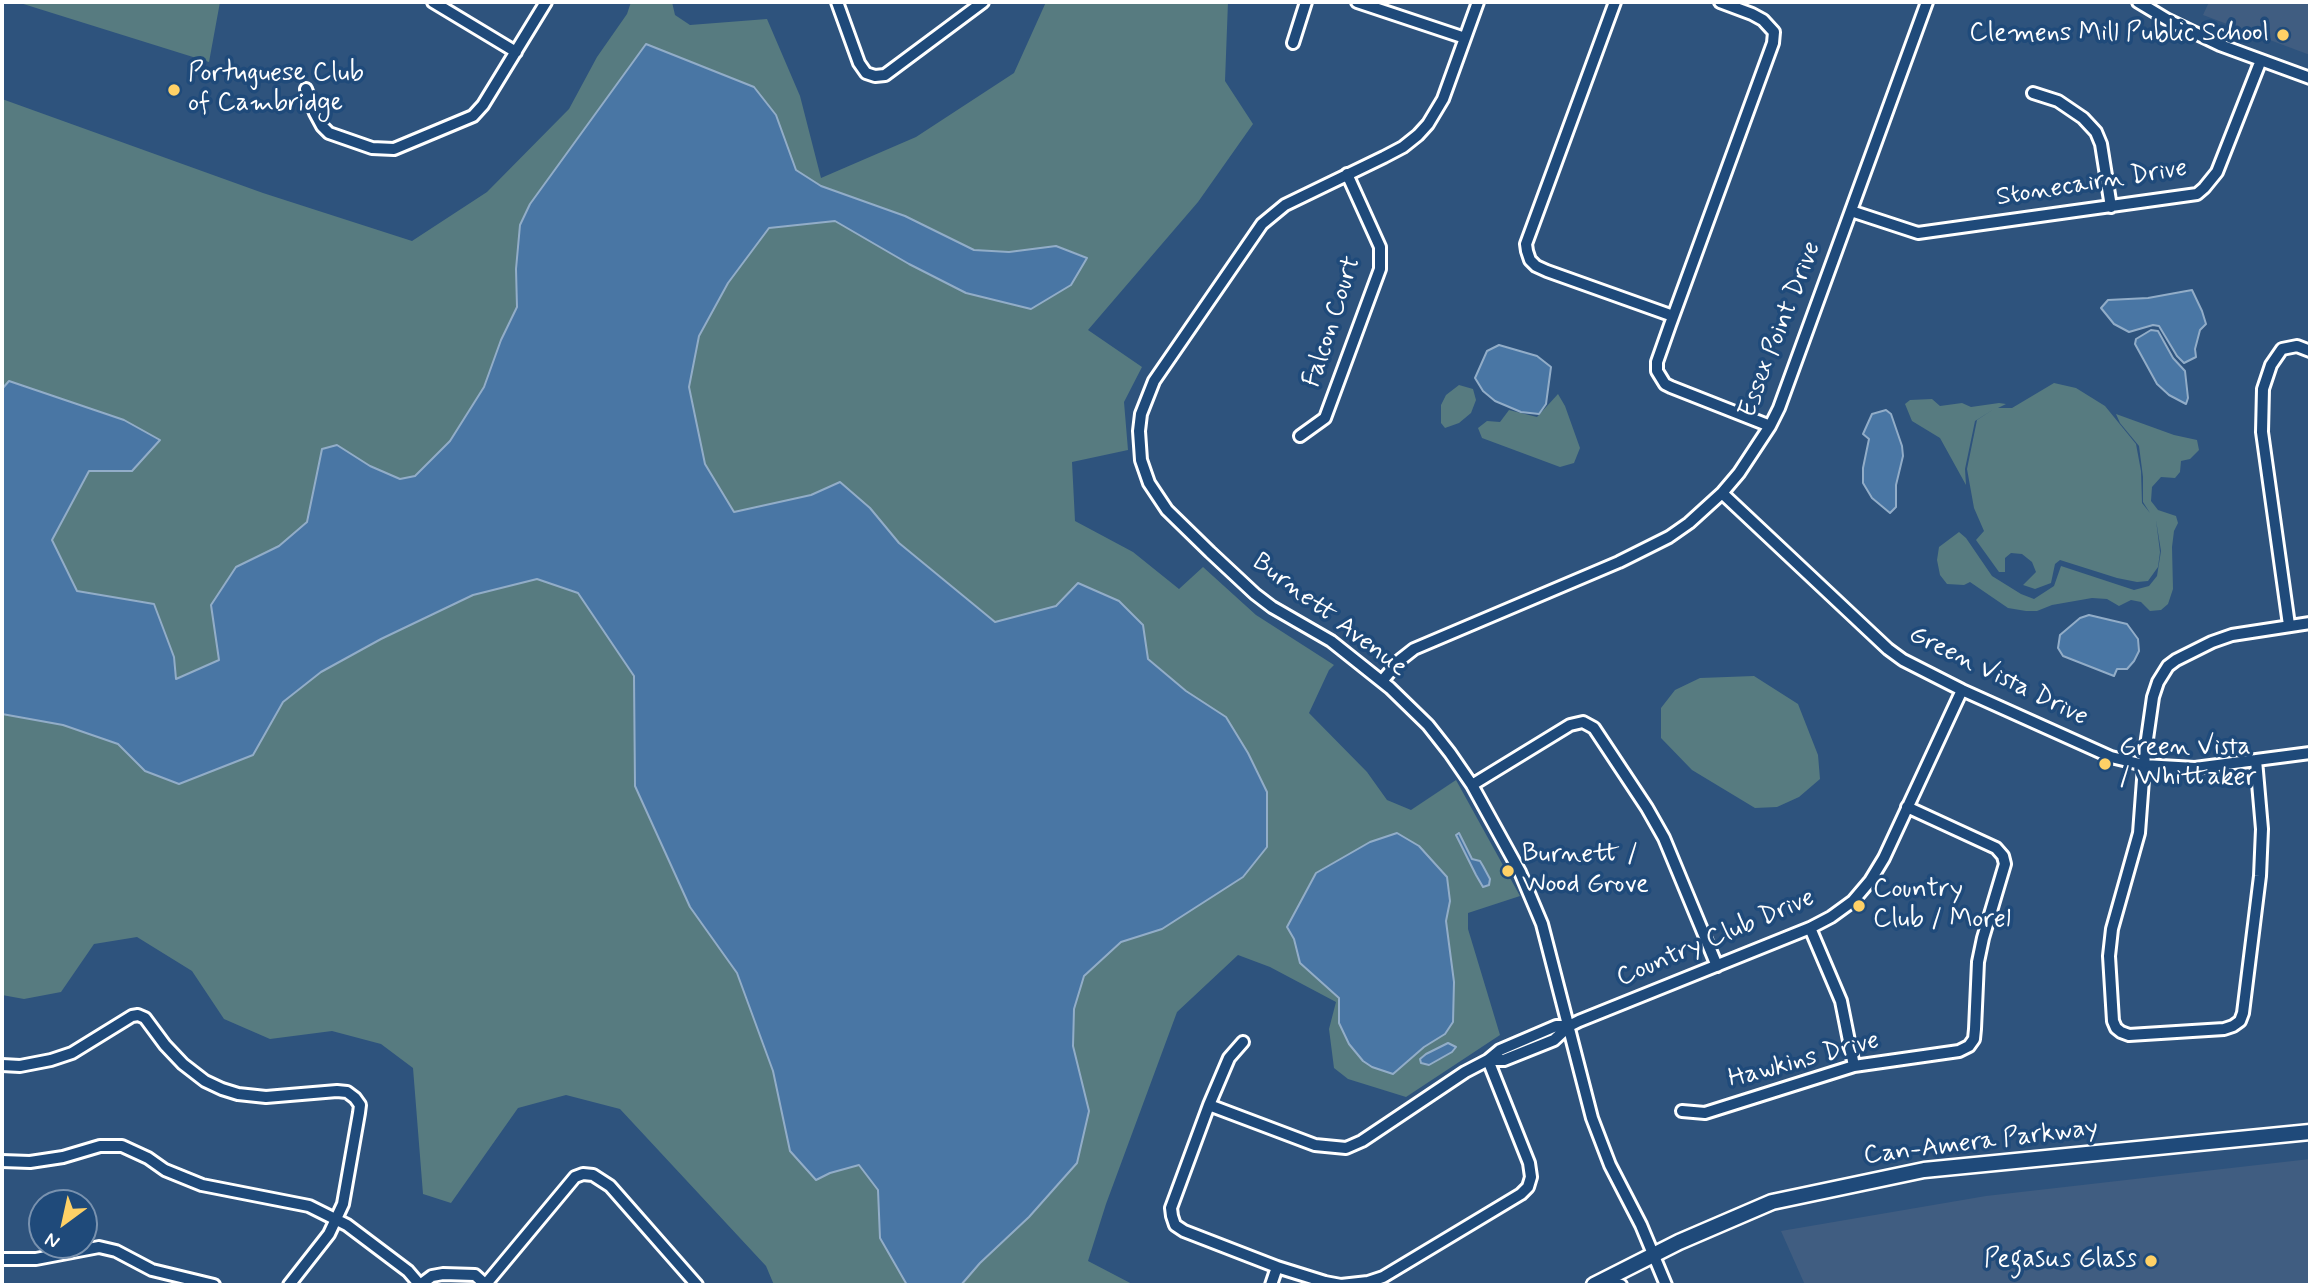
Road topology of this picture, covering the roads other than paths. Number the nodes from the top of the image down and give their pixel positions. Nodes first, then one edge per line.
1 (433, 2) edge
2 (546, 2) edge
3 (837, 2) edge
4 (984, 2) edge
5 (1306, 2) edge
6 (1357, 2) edge
7 (1478, 2) edge
8 (1615, 2) edge
9 (1720, 2) edge
10 (1927, 2) edge
11 (2138, 2) edge
12 (1465, 38) junction
13 (1293, 43) dead end
14 (516, 52) junction
15 (2261, 61) junction
16 (2310, 78) edge
17 (306, 89) dead end
18 (2033, 93) dead end
19 (1348, 174) junction
20 (2110, 207) junction
21 (1851, 211) junction
22 (1673, 316) junction
23 (2310, 351) edge
24 (1770, 426) junction
25 (1300, 436) dead end
26 (1722, 493) junction
27 (2310, 622) edge
28 (2289, 625) junction
29 (1382, 681) junction
30 (1962, 690) junction
31 (2310, 753) edge
32 (2256, 760) junction
33 (2144, 765) junction
34 (1472, 785) junction
35 (1907, 807) junction
36 (1810, 928) junction
37 (1717, 966) junction
38 (1569, 1026) junction
39 (1243, 1042) dead end
40 (1488, 1060) junction
41 (2, 1065) edge
42 (1854, 1066) junction
43 (1209, 1105) junction
44 (1682, 1111) dead end
45 (2310, 1132) edge
46 (2, 1161) edge
47 (337, 1219) junction
48 (1653, 1255) junction
49 (2, 1259) edge
50 (1277, 1267) junction
51 (1599, 1283) edge
52 (214, 1285) edge
53 (289, 1285) edge
54 (420, 1285) edge
55 (475, 1285) edge
56 (485, 1285) edge
57 (697, 1285) edge
58 (1272, 1285) edge
59 (1620, 1285) edge
60 (1666, 1285) edge

1 - 14 street
2 - 14 street
3 - 4 street
5 - 13 street
6 - 12 street
7 - 12 street, Burnett Avenue
8 - 22 street
9 - 22 street
10 - 21 street, Essex Point Drive
11 - 15 street
12 - 19 street, Burnett Avenue
14 - 17 street
15 - 16 street
15 - 20 street, Stonecairn Drive
18 - 20 street
19 - 25 street, Falcon Court
19 - 29 street, Burnett Avenue
20 - 21 street, Stonecairn Drive
21 - 24 street, Essex Point Drive
22 - 24 street
23 - 28 street
24 - 26 street, Essex Point Drive
26 - 29 street, Essex Point Drive
26 - 30 street, Green Vista Drive
27 - 28 street
28 - 33 street
29 - 34 street, Burnett Avenue
30 - 33 street, Green Vista Drive
30 - 35 street, Country Club Drive
31 - 32 street, Green Vista Drive
32 - 33 street, Green Vista Drive
32 - 33 street
34 - 37 street
34 - 38 street, Burnett Avenue
35 - 36 street, Country Club Drive
35 - 42 street, Hawkins Drive
36 - 37 street, Country Club Drive
36 - 42 street
37 - 38 street, Country Club Drive
38 - 40 street, Country Club Drive
38 - 48 street, Burnett Avenue
39 - 43 street
40 - 43 street, Country Club Drive
40 - 50 street
41 - 47 street
42 - 44 street, Hawkins Drive
43 - 50 street
45 - 48 main road, Can-Amera Parkway
46 - 47 street
47 - 53 street
47 - 54 street
48 - 51 main road, Can-Amera Parkway
48 - 60 street, Burnett Avenue
49 - 52 street
50 - 58 street
51 - 59 street
54 - 56 street
55 - 56 street
56 - 57 street

